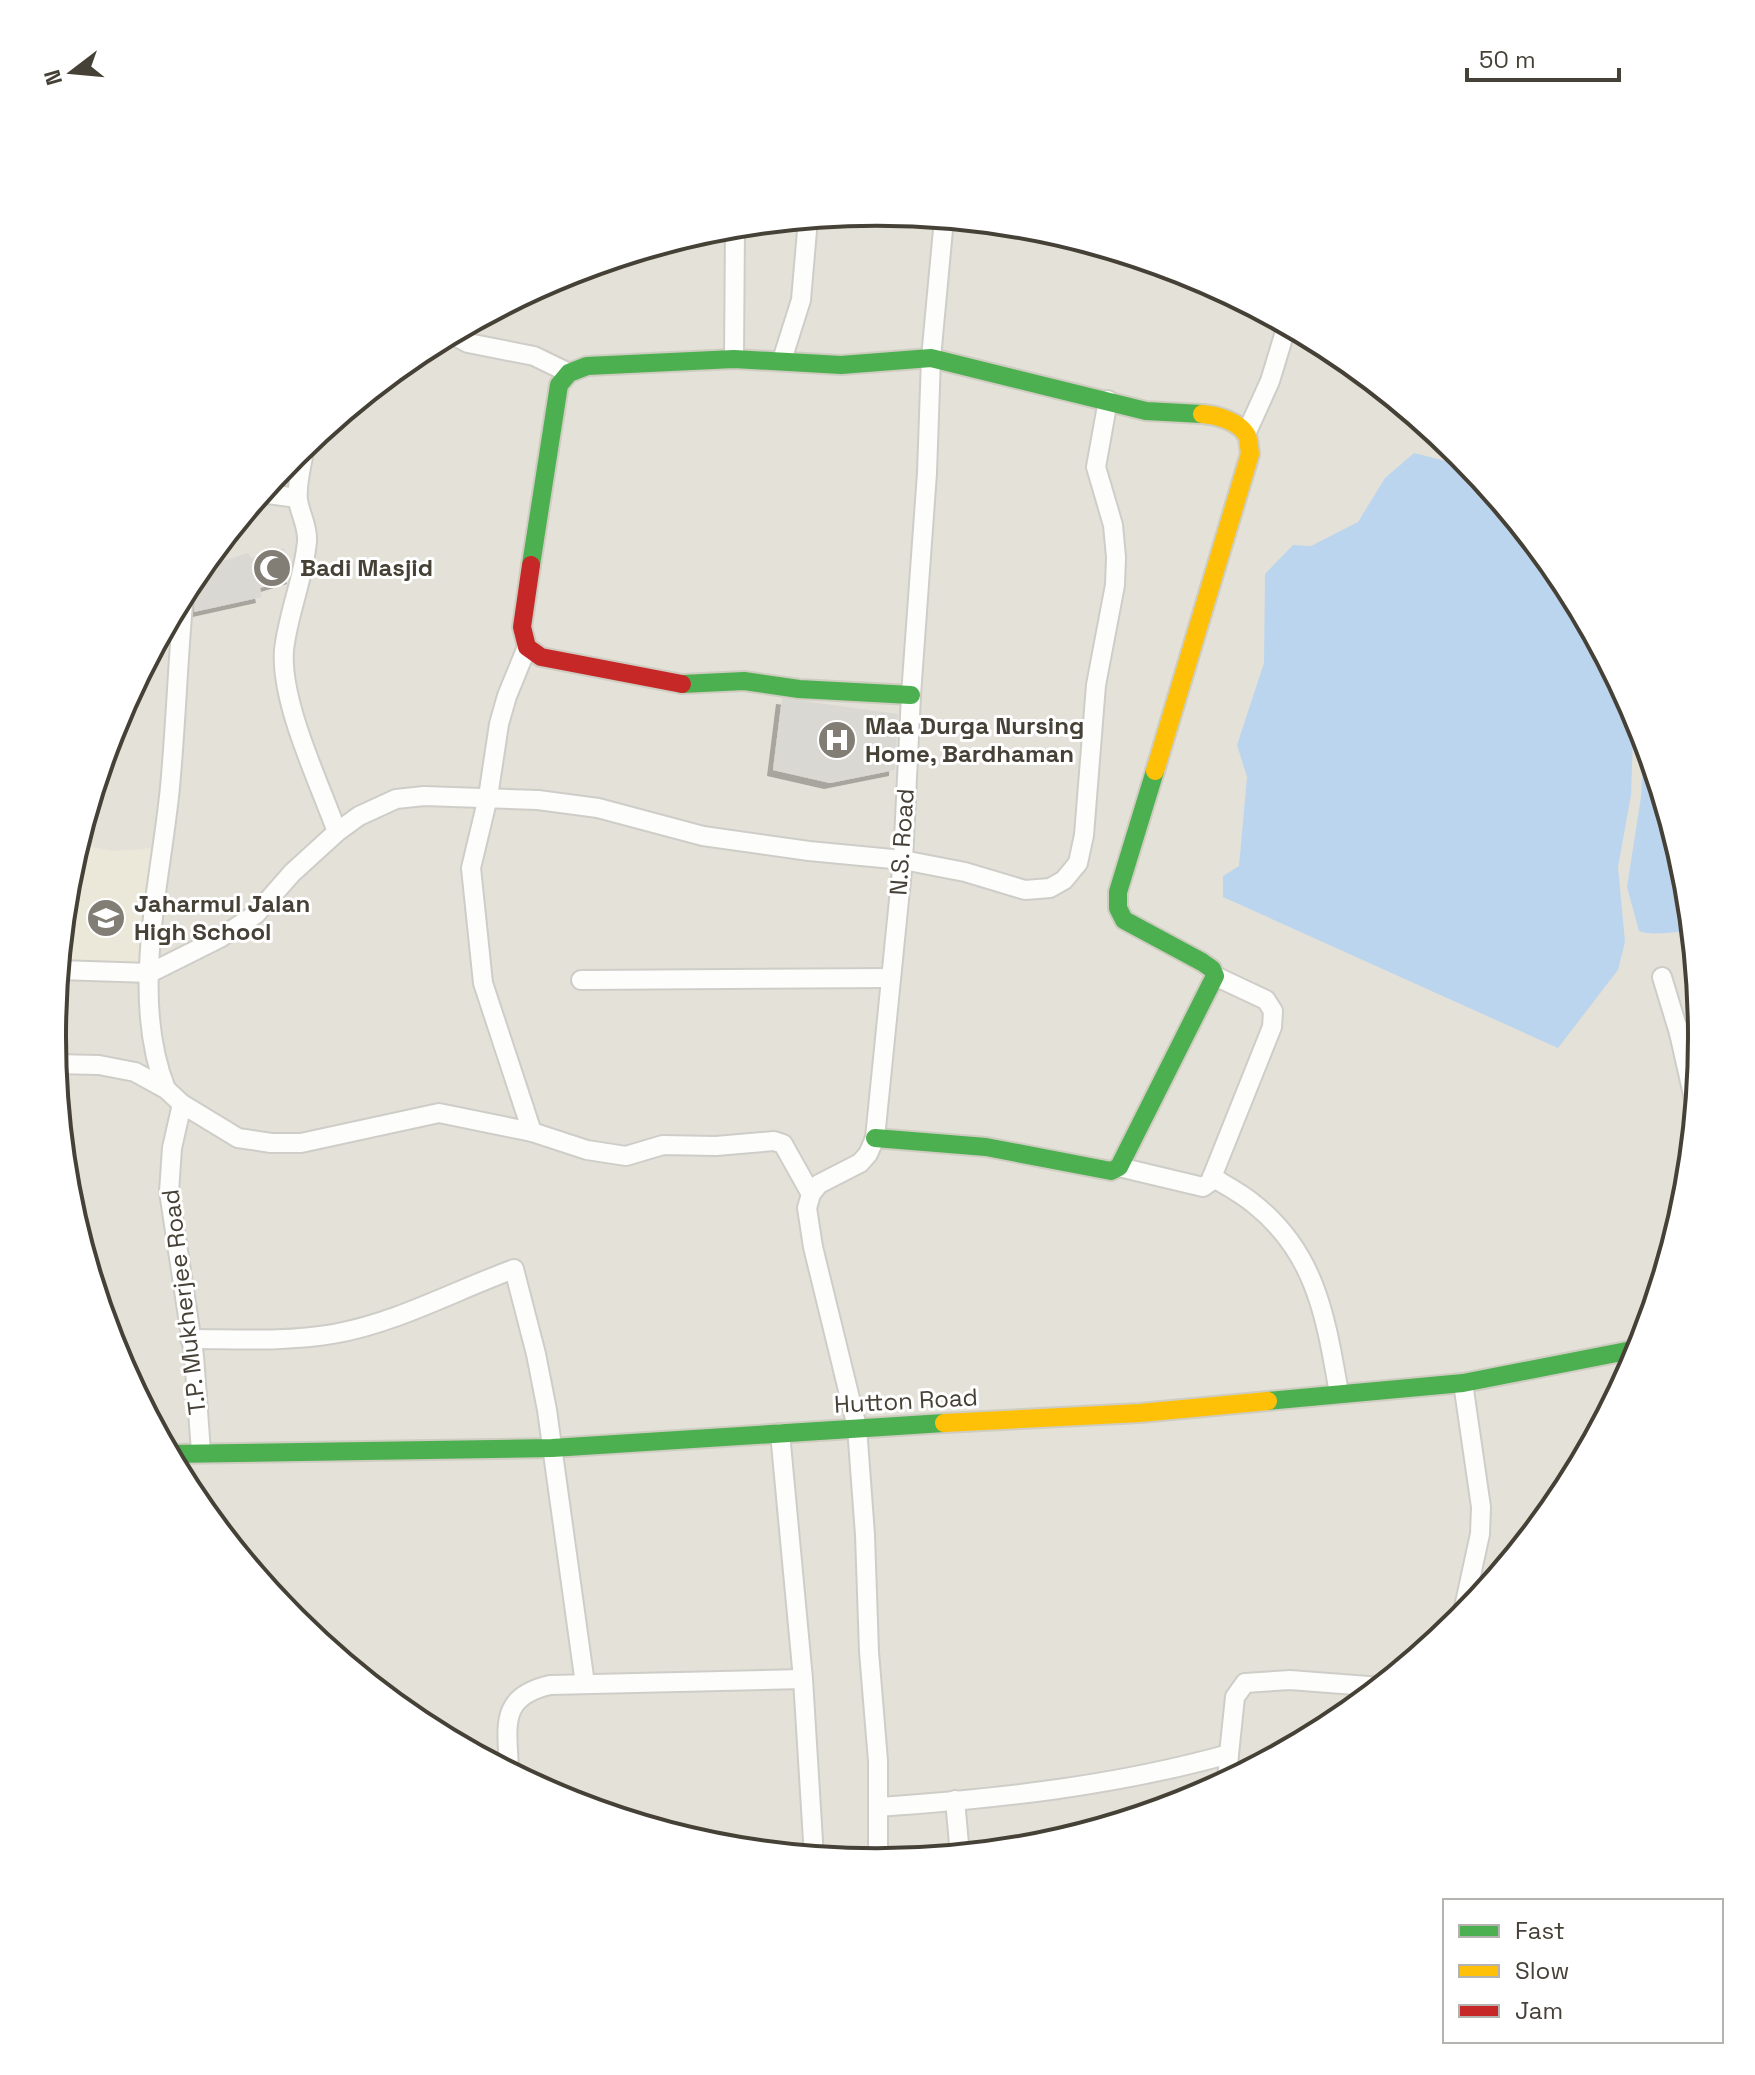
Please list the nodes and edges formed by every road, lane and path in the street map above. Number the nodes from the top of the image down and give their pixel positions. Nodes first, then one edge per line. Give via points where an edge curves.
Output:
1 (943, 229) edge
2 (807, 230) edge
3 (735, 239) edge
4 (1284, 336) edge
5 (463, 340) edge
6 (931, 358) junction
7 (734, 359) junction
8 (782, 360) junction
9 (569, 373) junction
10 (1108, 400) junction
11 (1246, 434) junction
12 (302, 466) edge
13 (274, 495) edge
14 (297, 498) junction
15 (182, 621) edge
16 (527, 647) junction
17 (911, 695) junction
18 (488, 797) junction
19 (337, 832) junction
20 (903, 860) junction
21 (69, 970) edge
22 (150, 973) junction
23 (1215, 976) junction
24 (1662, 977) dead end
25 (891, 978) junction
26 (581, 980) dead end
27 (1689, 1031) edge
28 (1679, 1033) junction
29 (67, 1064) edge
30 (1688, 1072) edge
31 (166, 1089) junction
32 (182, 1104) junction
33 (532, 1132) junction
34 (875, 1138) junction
35 (1119, 1167) junction
36 (1212, 1177) junction
37 (811, 1194) junction
38 (190, 1339) junction
39 (1626, 1351) edge
40 (1463, 1383) junction
41 (1339, 1393) junction
42 (857, 1427) junction
43 (780, 1433) junction
44 (552, 1448) junction
45 (201, 1452) junction
46 (181, 1453) edge
47 (1467, 1595) edge
48 (803, 1679) junction
49 (585, 1684) junction
50 (1365, 1686) edge
51 (1229, 1754) junction
52 (509, 1760) edge
53 (1228, 1769) edge
54 (955, 1800) junction
55 (878, 1807) junction
56 (959, 1844) edge
57 (813, 1846) edge
58 (878, 1849) edge

1 - 6 street, N.S. Road
2 - 8 street via 801,300
3 - 7 street
4 - 11 street
5 - 9 street via 534,356
6 - 8 street via 841,365
6 - 10 street
6 - 17 street, N.S. Road
7 - 8 street
7 - 9 street via 587,366
9 - 16 street via 556,396 536,523 522,627
10 - 11 street via 1146,411 1212,415
10 - 20 street via 1096,467 1113,525 1115,585 1096,685 1078,863 1050,888 1025,890
11 - 23 street via 1250,454 1245,473 1118,892 1124,920 1202,962
12 - 14 street
13 - 14 street
14 - 19 street via 307,542 287,628 286,684
15 - 22 street
16 - 17 street via 541,657 685,684 744,681
16 - 18 street via 499,724
17 - 20 street, N.S. Road
18 - 19 street via 396,799
18 - 20 street via 598,808 703,836
18 - 33 street via 471,868 483,983
19 - 22 street via 256,914
20 - 25 street, N.S. Road
21 - 22 street
22 - 31 street via 151,1041
23 - 35 street
23 - 36 street via 1266,1000 1273,1011 1272,1027
24 - 28 street
25 - 26 street
25 - 34 street, N.S. Road
27 - 28 street
28 - 30 street
29 - 31 street via 135,1072
31 - 32 street
32 - 33 street via 238,1138 271,1143 301,1143 439,1113
32 - 38 street, T.P. Mukherjee Road via 169,1192
33 - 37 street via 626,1156 663,1145 774,1141 783,1144
34 - 35 street via 986,1147 1111,1171
34 - 37 street via 860,1163 819,1184
35 - 36 street via 1203,1187
36 - 41 street via 1253,1203 1291,1241 1324,1310
37 - 42 street via 808,1221
38 - 44 street via 333,1334 373,1325 514,1269
38 - 45 street, T.P. Mukherjee Road
39 - 40 street, Hutton Road
40 - 41 street, Hutton Road
40 - 47 street via 1481,1507
41 - 42 street, Hutton Road via 1140,1413
42 - 43 street, Hutton Road
42 - 55 street
43 - 44 street, Hutton Road
43 - 48 street
44 - 45 street, Hutton Road
44 - 49 street
45 - 46 street, Hutton Road
48 - 49 street
48 - 57 street
49 - 52 street via 531,1689 514,1703 508,1720
50 - 51 street via 1250,1681 1235,1697
51 - 53 street
51 - 54 street via 1076,1785
54 - 55 street
54 - 56 street
55 - 58 street

